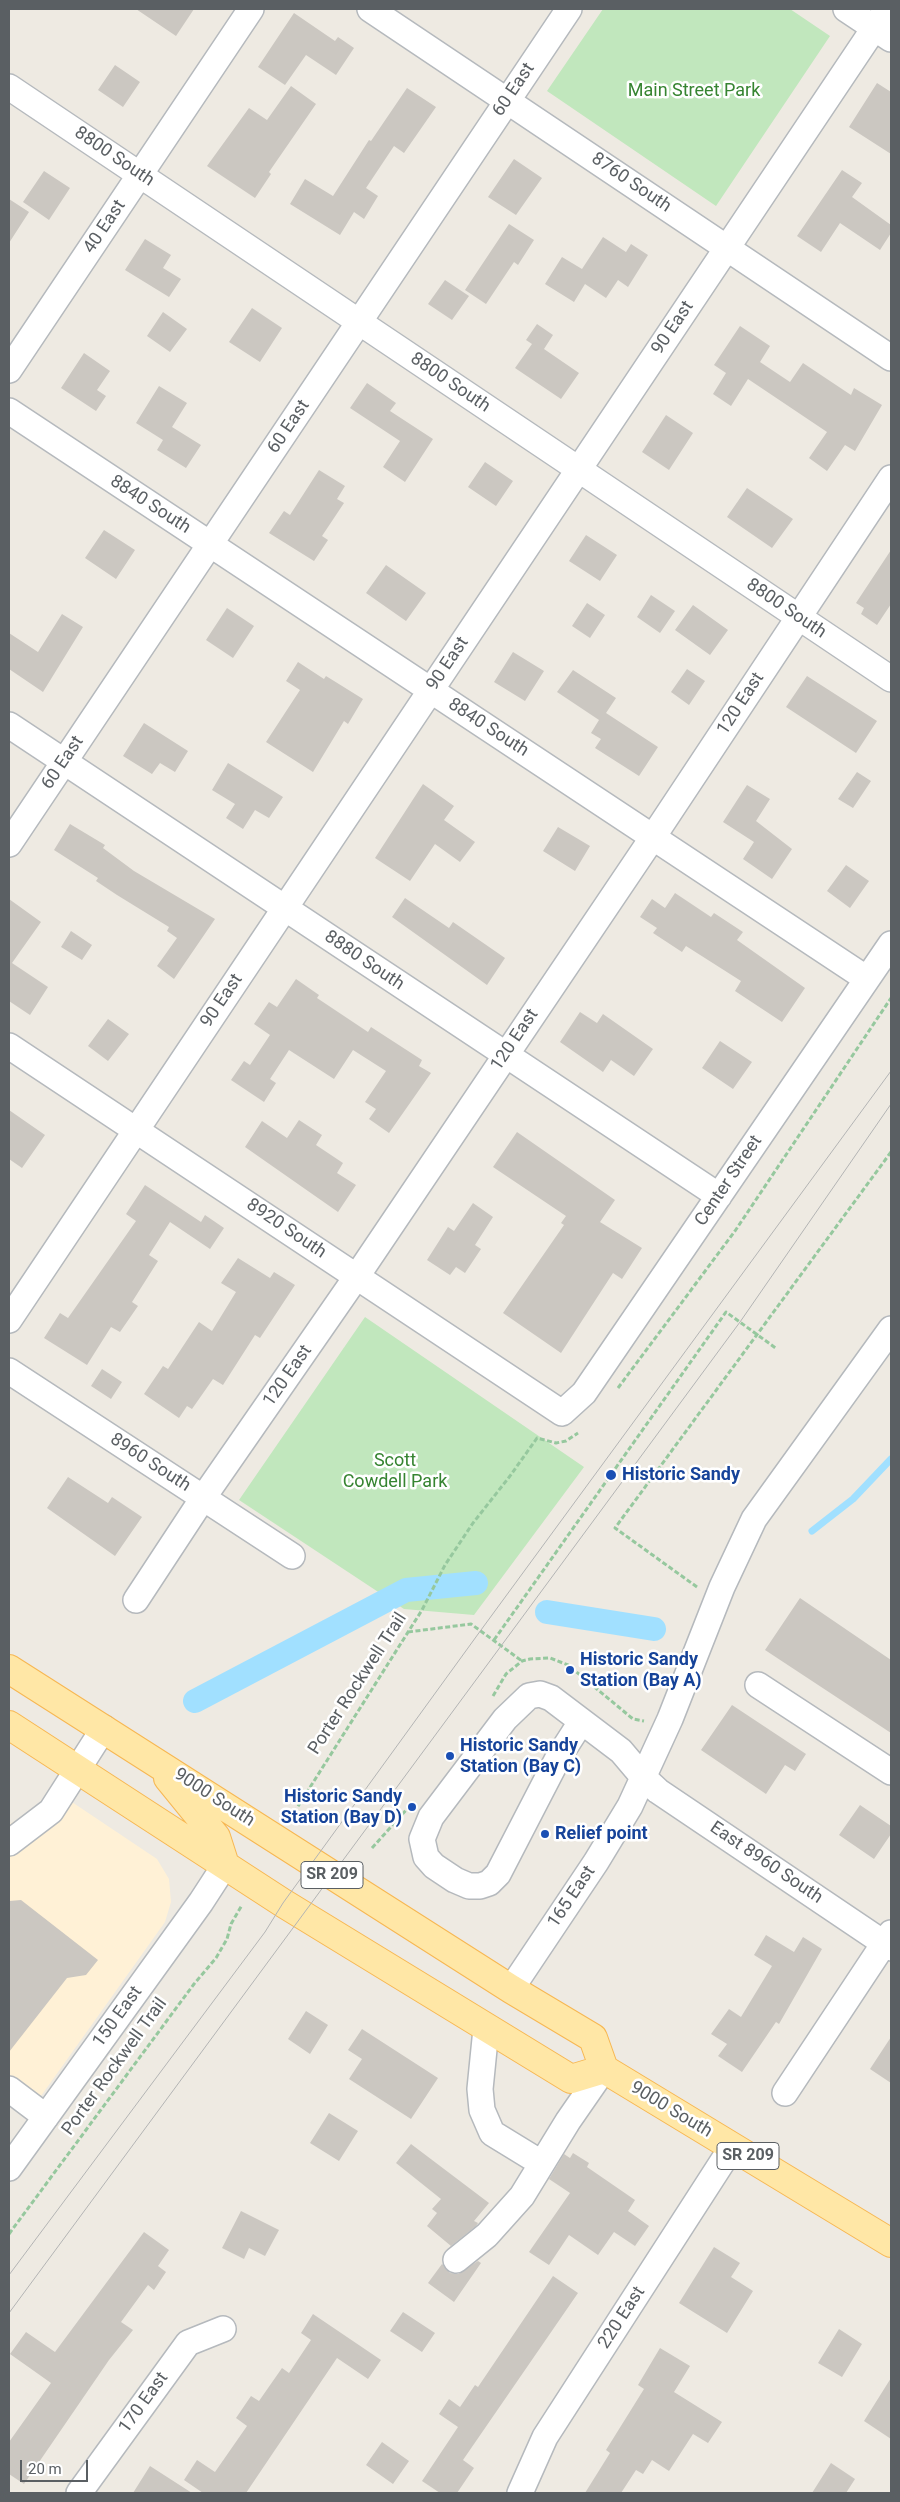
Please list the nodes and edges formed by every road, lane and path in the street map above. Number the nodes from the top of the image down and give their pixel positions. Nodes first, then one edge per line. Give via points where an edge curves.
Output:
1 (250, 9) edge
2 (370, 9) edge
3 (569, 9) edge
4 (846, 9) edge
5 (884, 25) edge
6 (9, 87) edge
7 (507, 100) junction
8 (139, 175) junction
9 (727, 248) junction
10 (359, 322) junction
11 (891, 358) edge
12 (9, 370) edge
13 (9, 411) edge
14 (578, 470) junction
15 (891, 478) edge
16 (210, 544) junction
17 (799, 617) junction
18 (891, 679) edge
19 (430, 690) junction
20 (9, 725) edge
21 (64, 762) junction
22 (653, 837) junction
23 (9, 844) edge
24 (285, 908) junction
25 (891, 944) edge
26 (867, 979) junction
27 (9, 1046) edge
28 (505, 1054) junction
29 (136, 1130) junction
30 (891, 1152) edge
31 (719, 1196) junction
32 (357, 1276) junction
33 (9, 1320) edge
34 (891, 1329) edge
35 (757, 1334) junction
36 (777, 1349) dead end
37 (9, 1371) edge
38 (562, 1413) joint
39 (203, 1498) junction
40 (292, 1556) dead end
41 (445, 1566) dead end
42 (700, 1592) dead end
43 (136, 1600) dead end
44 (408, 1632) junction
45 (494, 1640) junction
46 (522, 1661) junction
47 (9, 1669) edge
48 (758, 1685) dead end
49 (491, 1699) dead end
50 (650, 1717) dead end
51 (581, 1722) junction
52 (9, 1725) edge
53 (104, 1728) junction
54 (153, 1759) junction
55 (78, 1769) junction
56 (891, 1772) edge
57 (643, 1778) junction
58 (414, 1801) dead end
59 (292, 1815) dead end
60 (9, 1843) edge
61 (372, 1848) dead end
62 (225, 1865) junction
63 (238, 1913) dead end
64 (889, 1941) edge
65 (512, 1989) junction
66 (486, 2029) junction
67 (604, 2069) junction
68 (9, 2089) edge
69 (785, 2094) dead end
70 (46, 2117) junction
71 (732, 2147) junction
72 (12, 2158) edge
73 (541, 2163) junction
74 (9, 2234) edge
75 (891, 2243) edge
76 (456, 2260) dead end
77 (223, 2328) dead end
78 (79, 2493) edge
79 (520, 2493) edge

1 - 8 street, 40 East
2 - 7 street, 8760 South
3 - 7 street, 60 East
4 - 5 street
5 - 9 street, 90 East
6 - 8 street, 8800 South
7 - 9 street, 8760 South
7 - 10 street, 60 East
8 - 10 street, 8800 South
8 - 12 street, 40 East
9 - 11 street, 8760 South
9 - 14 street, 90 East
10 - 14 street, 8800 South
10 - 16 street, 60 East
13 - 16 street, 8840 South
14 - 17 street, 8800 South
14 - 19 street, 90 East
15 - 17 street, 120 East
16 - 19 street, 8840 South
16 - 21 street, 60 East
17 - 18 street, 8800 South
17 - 22 street, 120 East
19 - 22 street, 8840 South
19 - 24 street, 90 East
20 - 21 street, 8880 South
21 - 23 street, 60 East
21 - 24 street, 8880 South
22 - 26 street, 8840 South
22 - 28 street, 120 East
24 - 28 street, 8880 South
24 - 29 street, 90 East
25 - 26 street, Center Street
26 - 31 street, Center Street
27 - 29 street, 8920 South
28 - 31 street, 8880 South
28 - 32 street, 120 East
29 - 32 street, 8920 South
29 - 33 street, 90 East
30 - 35 path
31 - 38 street, Center Street via 584,1393
32 - 38 street, 8920 South
32 - 39 street, 120 East
34 - 57 street, 165 East via 754,1519 722,1587
35 - 36 path
35 - 42 path via 615,1528 692,1582
35 - 45 path via 726,1312
37 - 39 street, 8960 South
39 - 40 street, 8960 South
39 - 43 street, 120 East
41 - 44 path, Porter Rockwell Trail
44 - 45 path via 471,1624
44 - 59 path, Porter Rockwell Trail
45 - 46 path
46 - 49 path via 506,1674
46 - 50 path via 558,1660 633,1719 643,1722
47 - 53 main road, 9000 South / SR 209
48 - 56 street
51 - 51 street, East 8960 South via 551,1698 540,1694 529,1696 516,1706 425,1827 423,1848 434,1866 469,1886 490,1883 498,1874 558,1758
51 - 57 street, East 8960 South via 621,1750
52 - 55 main road, SR 209
53 - 54 main road, 9000 South / SR 209
53 - 55 street
54 - 62 main road via 216,1838
54 - 65 main road, 9000 South / SR 209
55 - 60 street via 51,1810
55 - 62 main road, SR 209
57 - 64 street, East 8960 South via 658,1791
57 - 65 street, 165 East via 596,1862
58 - 61 path
62 - 66 main road, SR 209
62 - 70 street, 150 East
63 - 74 path, Porter Rockwell Trail via 216,1958
64 - 69 street
65 - 67 main road, 9000 South / SR 209 via 593,2038
66 - 67 main road, SR 209 via 571,2079
66 - 73 street via 480,2089 482,2110 492,2133
67 - 71 main road, 9000 South / SR 209
67 - 73 street
68 - 70 street
70 - 72 street, 150 East
71 - 75 main road, 9000 South / SR 209
71 - 79 street, 220 East via 545,2437
73 - 76 street via 522,2196 487,2235
77 - 78 street, 170 East via 188,2342

